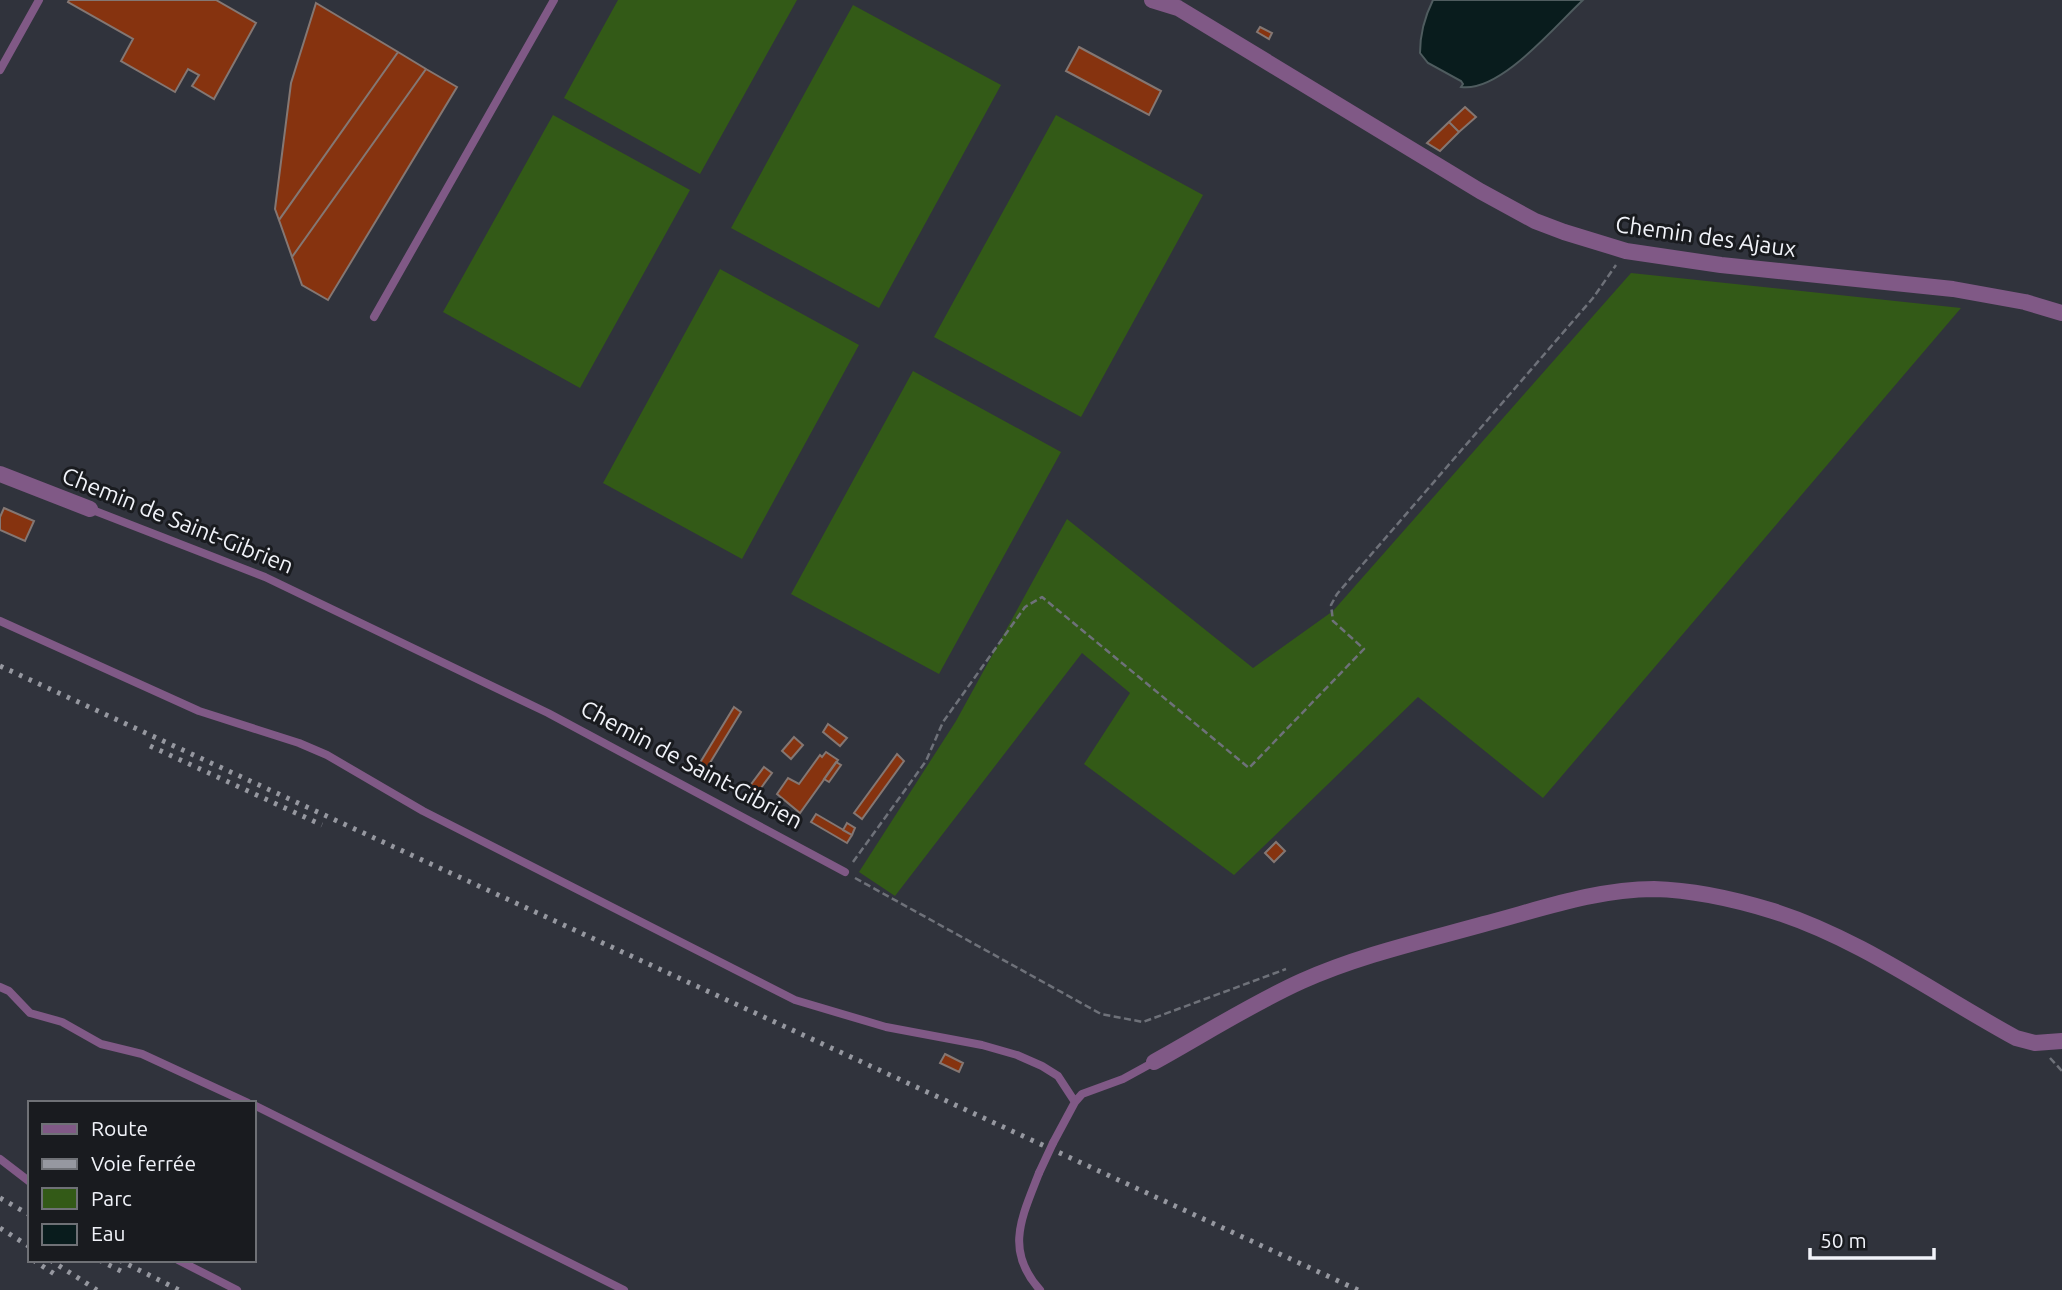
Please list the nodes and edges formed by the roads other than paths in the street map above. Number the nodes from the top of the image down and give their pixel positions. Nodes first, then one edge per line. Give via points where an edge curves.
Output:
1 (39, 0) edge
2 (554, 0) edge
3 (1152, 0) edge
4 (0, 70) edge
5 (2062, 313) edge
6 (374, 317) dead end
7 (0, 474) edge
8 (90, 509) joint
9 (0, 621) edge
10 (845, 872) road end
11 (0, 987) edge
12 (2062, 1041) edge
13 (1154, 1062) joint
14 (244, 1101) edge
15 (1074, 1102) junction
16 (256, 1106) edge
17 (0, 1159) edge
18 (28, 1180) edge
19 (182, 1262) edge
20 (237, 1290) edge
21 (624, 1290) edge
22 (1040, 1290) edge

1 - 4 lane
2 - 6 lane
3 - 5 street, Chemin des Ajaux via 1178,8 1535,220 1626,251 1966,291
7 - 8 street, Chemin de Saint-Gibrien
8 - 10 lane, Chemin de Saint-Gibrien via 278,582 548,713
9 - 15 lane via 199,711 327,755 445,822 795,1000 886,1027 1017,1055 1058,1076
11 - 14 lane via 30,1013 62,1022 101,1044 142,1054
12 - 13 street via 2035,1043 2016,1038 1894,965 1775,912 1708,894 1651,889 1565,902 1375,954 1274,995
13 - 15 lane via 1123,1080 1082,1094
15 - 22 lane, bridge via 1038,1173 1019,1225 1020,1260
16 - 21 lane
17 - 18 lane
19 - 20 lane

